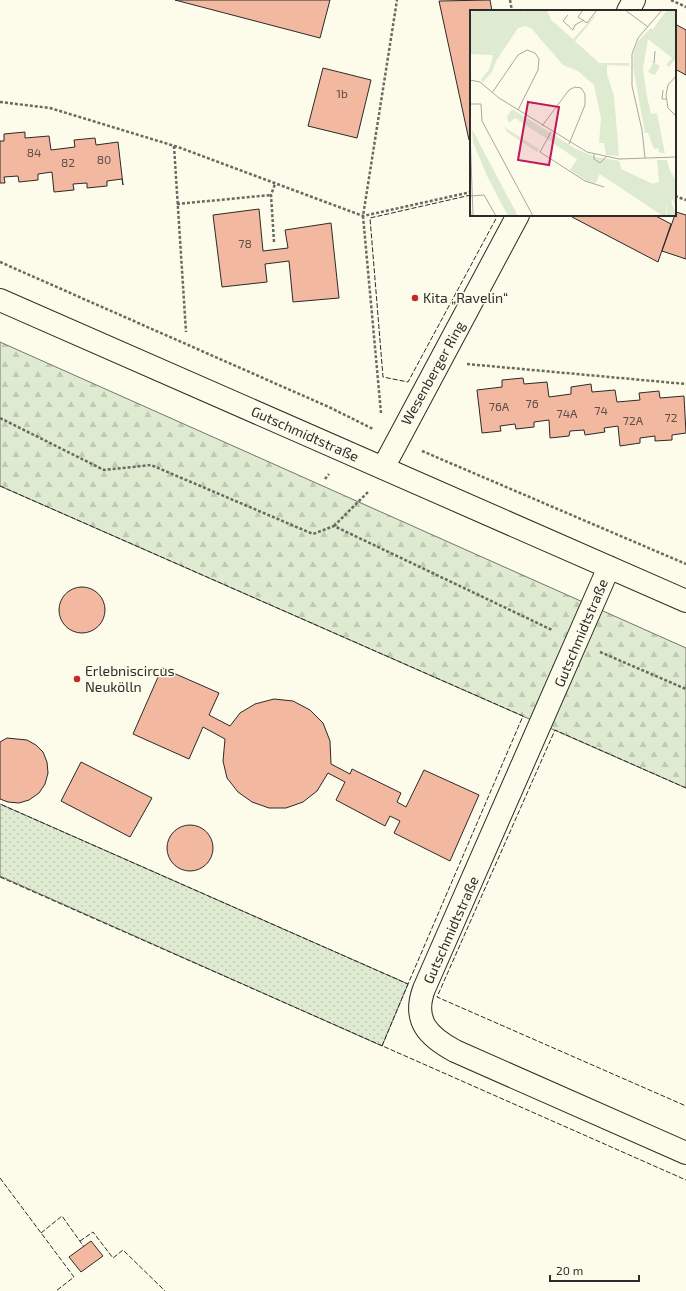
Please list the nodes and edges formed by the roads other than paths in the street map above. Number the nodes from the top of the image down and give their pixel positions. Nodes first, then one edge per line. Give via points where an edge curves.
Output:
1 (634, 0) edge
2 (629, 10) edge
3 (517, 216) edge
4 (0, 300) edge
5 (383, 468) junction
6 (609, 567) junction
7 (686, 601) edge
8 (686, 1153) edge

1 - 2 street
3 - 5 street, Wesenberger Ring
4 - 5 street, Gutschmidtstraße
5 - 6 street, Gutschmidtstraße
6 - 7 street, Gutschmidtstraße
6 - 8 street, Gutschmidtstraße via 424,990 421,1015 430,1034 455,1051

